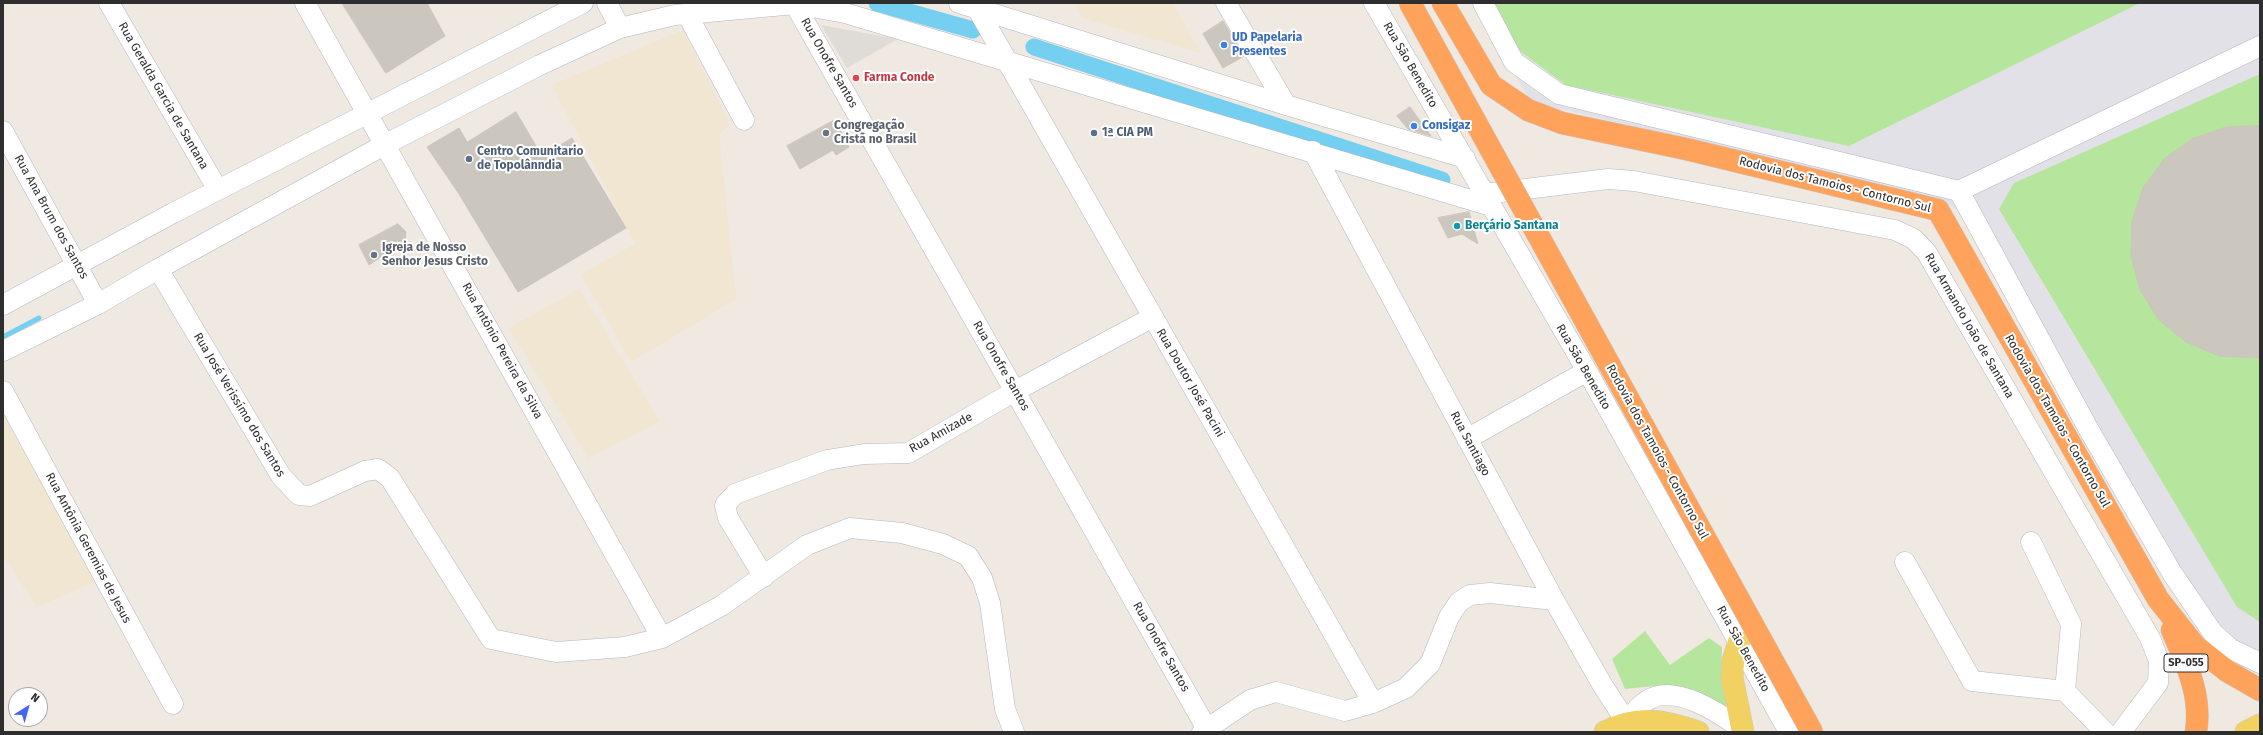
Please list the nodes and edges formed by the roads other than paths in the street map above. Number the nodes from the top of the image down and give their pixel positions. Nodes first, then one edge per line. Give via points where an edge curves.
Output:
1 (109, 3) edge
2 (305, 3) edge
3 (583, 3) edge
4 (607, 3) edge
5 (794, 3) edge
6 (959, 3) edge
7 (1226, 3) edge
8 (1374, 3) edge
9 (1410, 3) edge
10 (1443, 3) edge
11 (1483, 3) edge
12 (976, 6) edge
13 (687, 14) junction
14 (620, 28) junction
15 (2260, 46) edge
16 (1009, 61) junction
17 (1286, 105) junction
18 (369, 113) junction
19 (744, 120) dead end
20 (3, 131) edge
21 (386, 144) junction
22 (1313, 151) junction
23 (1465, 158) junction
24 (218, 190) junction
25 (1959, 190) junction
26 (1488, 200) junction
27 (79, 265) junction
28 (158, 269) junction
29 (98, 304) junction
30 (3, 305) edge
31 (1153, 317) junction
32 (3, 351) edge
33 (1587, 371) junction
34 (3, 391) edge
35 (1015, 391) junction
36 (1467, 439) junction
37 (2031, 542) dead end
38 (1905, 562) dead end
39 (764, 577) junction
40 (2158, 599) junction
41 (1554, 600) junction
42 (662, 638) junction
43 (1739, 642) junction
44 (2260, 663) edge
45 (2260, 690) edge
46 (2064, 691) junction
47 (1373, 703) junction
48 (173, 704) dead end
49 (2260, 725) edge
50 (1630, 727) edge
51 (1205, 730) edge
52 (1742, 730) edge
53 (1014, 732) edge
54 (1605, 732) edge
55 (1698, 732) edge
56 (1789, 732) edge
57 (1812, 732) edge
58 (2105, 732) edge
59 (2121, 732) edge
60 (2196, 732) edge
61 (2246, 732) edge

1 - 24 street, Rua Geralda Garcia de Santana
2 - 18 street, Rua Antônio Pereira da Silva
3 - 18 street
4 - 14 street
5 - 13 street
5 - 16 street via 845,13
5 - 35 street, Rua Onofre Santos
6 - 12 street
7 - 17 street
8 - 23 street, Rua São Benedito
9 - 57 highway, Rodovia dos Tamoios - Contorno Sul, bridge
10 - 40 highway, Rodovia dos Tamoios - Contorno Sul via 1492,85 1528,110 1562,123 1686,149 1938,210
11 - 25 street via 1514,62 1559,94
12 - 16 street, Rua Doutor José Pacini
12 - 17 street
13 - 14 street
13 - 19 street
14 - 21 street via 540,65
15 - 25 street
16 - 22 street
16 - 31 street, Rua Doutor José Pacini
17 - 23 street
18 - 21 street, Rua Antônio Pereira da Silva
18 - 24 street
20 - 27 street, Rua Ana Brum dos Santos
21 - 28 street
21 - 42 street, Rua Antônio Pereira da Silva
22 - 26 street
22 - 36 street, Rua Santiago
23 - 26 street, Rua São Benedito
24 - 27 street
25 - 44 street via 2089,430 2172,573 2213,633 2231,649
26 - 33 street, Rua São Benedito
26 - 59 street, Rua Armando João de Santana via 1608,179 1634,181 1895,230 1914,239 1927,253 2150,638 2159,661 2158,683
27 - 29 street, Rua Ana Brum dos Santos
27 - 30 street
28 - 29 street
28 - 42 street, Rua José Verissímo dos Santos via 288,485 299,495 310,496 365,471 378,469 390,478 491,639 556,652 625,647
29 - 32 street
31 - 35 street, Rua Amizade
31 - 47 street, Rua Doutor José Pacini
33 - 36 street
33 - 43 street, Rua São Benedito
34 - 48 street, Rua Antônia Geremias de Jesus
35 - 39 street, Rua Amizade via 908,453 864,454 827,460 735,494 726,505 728,518
35 - 51 street, Rua Onofre Santos
36 - 41 street, Rua Santiago
37 - 46 street via 2071,624
38 - 46 street via 1972,681
39 - 42 street via 721,606
39 - 53 street via 807,545 850,528 902,533 943,544 968,556 982,578 990,603 1005,709
40 - 45 highway, Rodovia dos Tamoios - Contorno Sul via 2195,646 2227,671
40 - 60 highway, Rodovia dos Tamoios - Contorno Sul / SP-055 via 2190,672 2199,714
41 - 47 street via 1490,593 1470,595 1459,602 1449,617 1430,664 1420,676 1406,688
41 - 50 street, Rua Santiago via 1603,686
43 - 52 main road via 1733,661 1732,678
43 - 56 street, Rua São Benedito
46 - 58 street
47 - 51 street via 1345,711 1276,692 1250,700
49 - 61 main road
50 - 52 street via 1637,709 1649,699 1661,694 1675,694 1699,704
50 - 54 main road
50 - 55 main road via 1669,723

